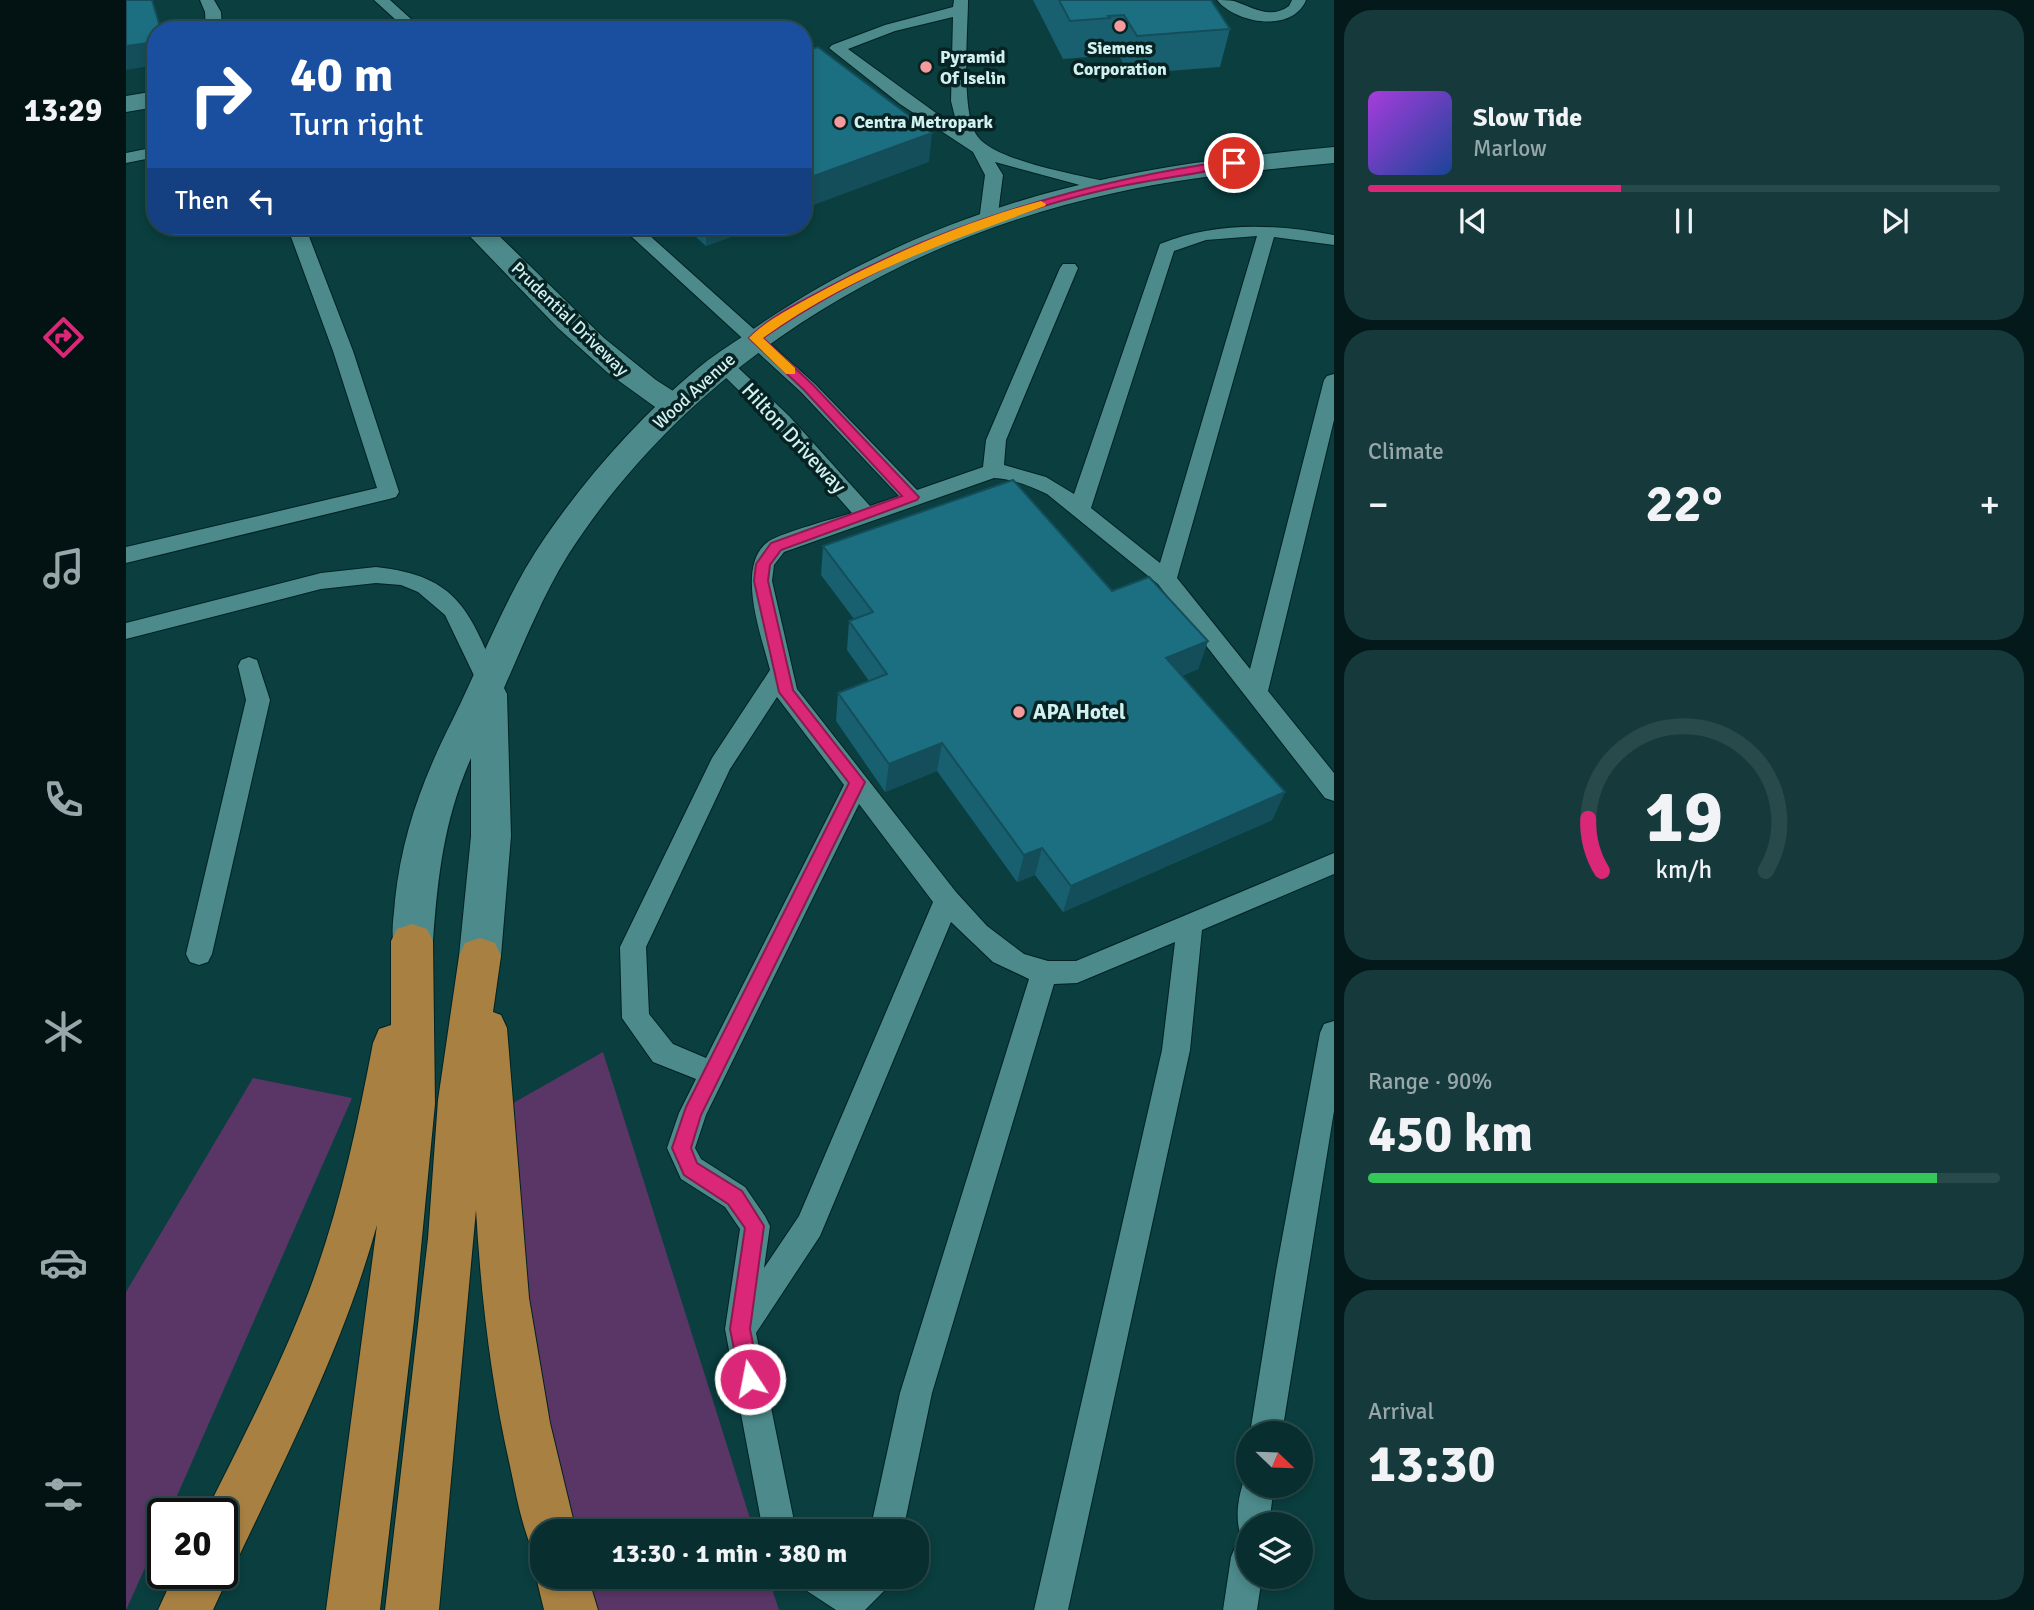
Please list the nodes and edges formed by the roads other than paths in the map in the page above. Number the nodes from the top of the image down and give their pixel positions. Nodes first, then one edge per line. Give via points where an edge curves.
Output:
1 (207, 0) edge
2 (381, 0) edge
3 (1224, 0) edge
4 (1299, 0) edge
5 (961, 5) edge
6 (213, 21) edge
7 (406, 21) edge
8 (899, 96) junction
9 (147, 100) edge
10 (947, 101) junction
11 (126, 104) edge
12 (979, 148) junction
13 (147, 154) edge
14 (1334, 155) edge
15 (126, 158) edge
16 (1102, 186) junction
17 (988, 221) junction
18 (1267, 232) junction
19 (299, 235) edge
20 (483, 235) edge
21 (639, 235) edge
22 (1334, 240) edge
23 (1069, 268) dead end
24 (756, 338) junction
25 (722, 363) junction
26 (1334, 380) edge
27 (673, 405) junction
28 (993, 471) junction
29 (912, 497) junction
30 (1080, 509) junction
31 (865, 514) junction
32 (126, 555) edge
33 (1166, 579) junction
34 (126, 631) edge
35 (249, 666) dead end
36 (782, 670) junction
37 (488, 682) junction
38 (1256, 694) junction
39 (858, 782) junction
40 (1334, 791) edge
41 (1334, 863) edge
42 (947, 900) junction
43 (1190, 925) junction
44 (412, 941) junction
45 (199, 954) dead end
46 (480, 957) junction
47 (1044, 972) junction
48 (1334, 1033) edge
49 (713, 1073) junction
50 (740, 1329) junction
51 (1268, 1421) edge
52 (238, 1502) edge
53 (547, 1519) edge
54 (777, 1519) edge
55 (889, 1519) edge
56 (196, 1589) edge
57 (565, 1589) edge
58 (834, 1589) edge
59 (862, 1589) edge
60 (1243, 1589) edge
61 (185, 1610) edge
62 (353, 1610) edge
63 (412, 1610) edge
64 (571, 1610) edge
65 (1051, 1610) edge
66 (1240, 1610) edge

1 - 6 lane
2 - 7 lane
3 - 4 lane via 1235,10 1266,17 1293,12
5 - 8 lane via 837,48
5 - 10 lane
8 - 10 lane
8 - 12 lane
9 - 11 street
10 - 12 lane
12 - 16 lane
12 - 17 lane via 994,175
13 - 15 lane
14 - 16 street, Wood Avenue via 1214,166
16 - 17 street, Wood Avenue
17 - 24 street, Wood Avenue via 859,275 798,308
18 - 22 lane
18 - 30 lane via 1188,237 1166,248
18 - 33 lane
19 - 32 lane via 390,492
20 - 27 street, Prudential Driveway via 609,359
21 - 24 lane, Hilton Driveway
23 - 28 lane via 996,440
24 - 25 street, Wood Avenue
24 - 29 lane, Hilton Driveway
25 - 27 street, Wood Avenue
25 - 31 lane, Hilton Driveway via 782,421
26 - 38 lane
27 - 37 street, Wood Avenue via 598,488 557,546
28 - 29 lane
28 - 30 lane via 1037,481
29 - 31 lane
30 - 33 lane
31 - 36 lane via 776,547 763,564 761,581
33 - 38 lane
34 - 37 lane via 329,579 399,577 445,600 461,621
35 - 45 lane via 258,700
36 - 39 lane via 786,692
36 - 49 lane via 720,765 633,947 636,1018 663,1053
37 - 44 street, Wood Avenue via 429,820 418,869
37 - 46 street, Wood Avenue via 491,836
38 - 40 lane
39 - 42 lane
39 - 49 lane
41 - 43 lane
42 - 47 lane via 975,931 1014,961
42 - 50 lane via 810,1226
43 - 47 lane via 1077,972
43 - 65 lane via 1176,1049
44 - 52 highway via 374,1152 354,1226 302,1366
44 - 62 highway via 412,1104
46 - 53 highway via 505,1298 525,1423
46 - 63 highway via 460,1100 451,1238
47 - 55 lane via 916,1393
48 - 51 lane
49 - 50 lane via 681,1148 691,1169 735,1197 755,1226
50 - 54 lane
56 - 61 highway
57 - 64 highway
58 - 59 lane via 851,1600
60 - 66 lane

